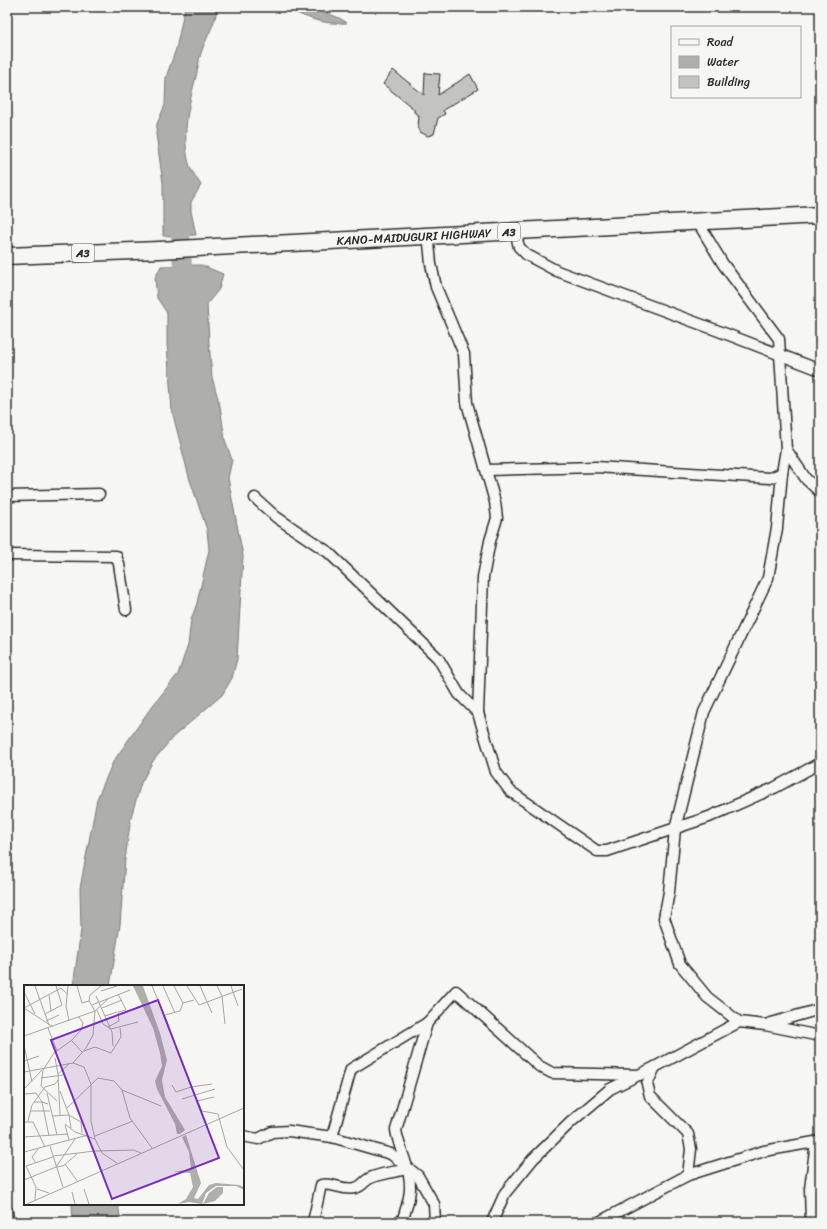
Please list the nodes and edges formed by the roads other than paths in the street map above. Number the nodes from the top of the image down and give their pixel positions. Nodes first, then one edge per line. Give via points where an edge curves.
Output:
1 (820, 215) edge
2 (698, 221) junction
3 (515, 231) junction
4 (431, 236) junction
5 (7, 256) edge
6 (781, 356) junction
7 (820, 370) edge
8 (786, 449) junction
9 (486, 470) junction
10 (782, 473) junction
11 (820, 492) edge
12 (99, 494) dead end
13 (7, 496) edge
14 (255, 498) dead end
15 (7, 555) edge
16 (126, 610) dead end
17 (478, 713) junction
18 (820, 763) edge
19 (675, 828) junction
20 (820, 1009) edge
21 (739, 1022) junction
22 (427, 1023) junction
23 (764, 1025) junction
24 (820, 1036) edge
25 (655, 1068) junction
26 (640, 1075) junction
27 (244, 1136) edge
28 (332, 1137) junction
29 (818, 1142) edge
30 (407, 1168) junction
31 (688, 1175) junction
32 (7, 1211) edge
33 (8, 1222) edge
34 (313, 1222) edge
35 (402, 1222) edge
36 (436, 1222) edge
37 (492, 1222) edge
38 (599, 1222) edge
39 (811, 1222) edge

1 - 2 highway, KANO-MAIDUGURI HIGHWAY / A3
2 - 3 highway, KANO-MAIDUGURI HIGHWAY / A3
2 - 6 street via 723,264 778,339
3 - 4 highway, KANO-MAIDUGURI HIGHWAY / A3
3 - 6 street via 519,247 527,255 557,271
4 - 5 highway, KANO-MAIDUGURI HIGHWAY / A3
4 - 9 street via 431,264 436,287 464,354 467,403
6 - 7 street
6 - 8 street
8 - 10 street
8 - 11 street via 806,479
9 - 10 street via 596,467 770,478
9 - 17 street via 497,518 483,578
10 - 19 street via 777,528 768,578 704,712
12 - 13 street
14 - 17 street via 276,517 328,552 438,658 460,694
15 - 16 street via 116,556
17 - 19 street via 496,772 510,791 597,851 607,851
18 - 19 street via 774,788 709,817
19 - 21 street via 664,918 680,964 707,997
20 - 23 street
21 - 23 street
21 - 25 street
22 - 26 street via 456,991 539,1066 552,1073
22 - 28 street via 351,1069
22 - 30 street via 396,1130
23 - 24 street
25 - 26 street
25 - 31 street via 647,1084 650,1096 688,1134
26 - 37 street via 610,1089 533,1159 505,1193
27 - 28 street via 258,1139 272,1132 289,1130
28 - 30 street via 391,1154
29 - 31 street via 764,1151
29 - 39 street via 810,1189
30 - 34 street via 370,1178 361,1186 354,1188 342,1188 328,1183 321,1185
30 - 35 street via 410,1188
30 - 36 street via 418,1176 434,1204
31 - 38 street
32 - 33 street

